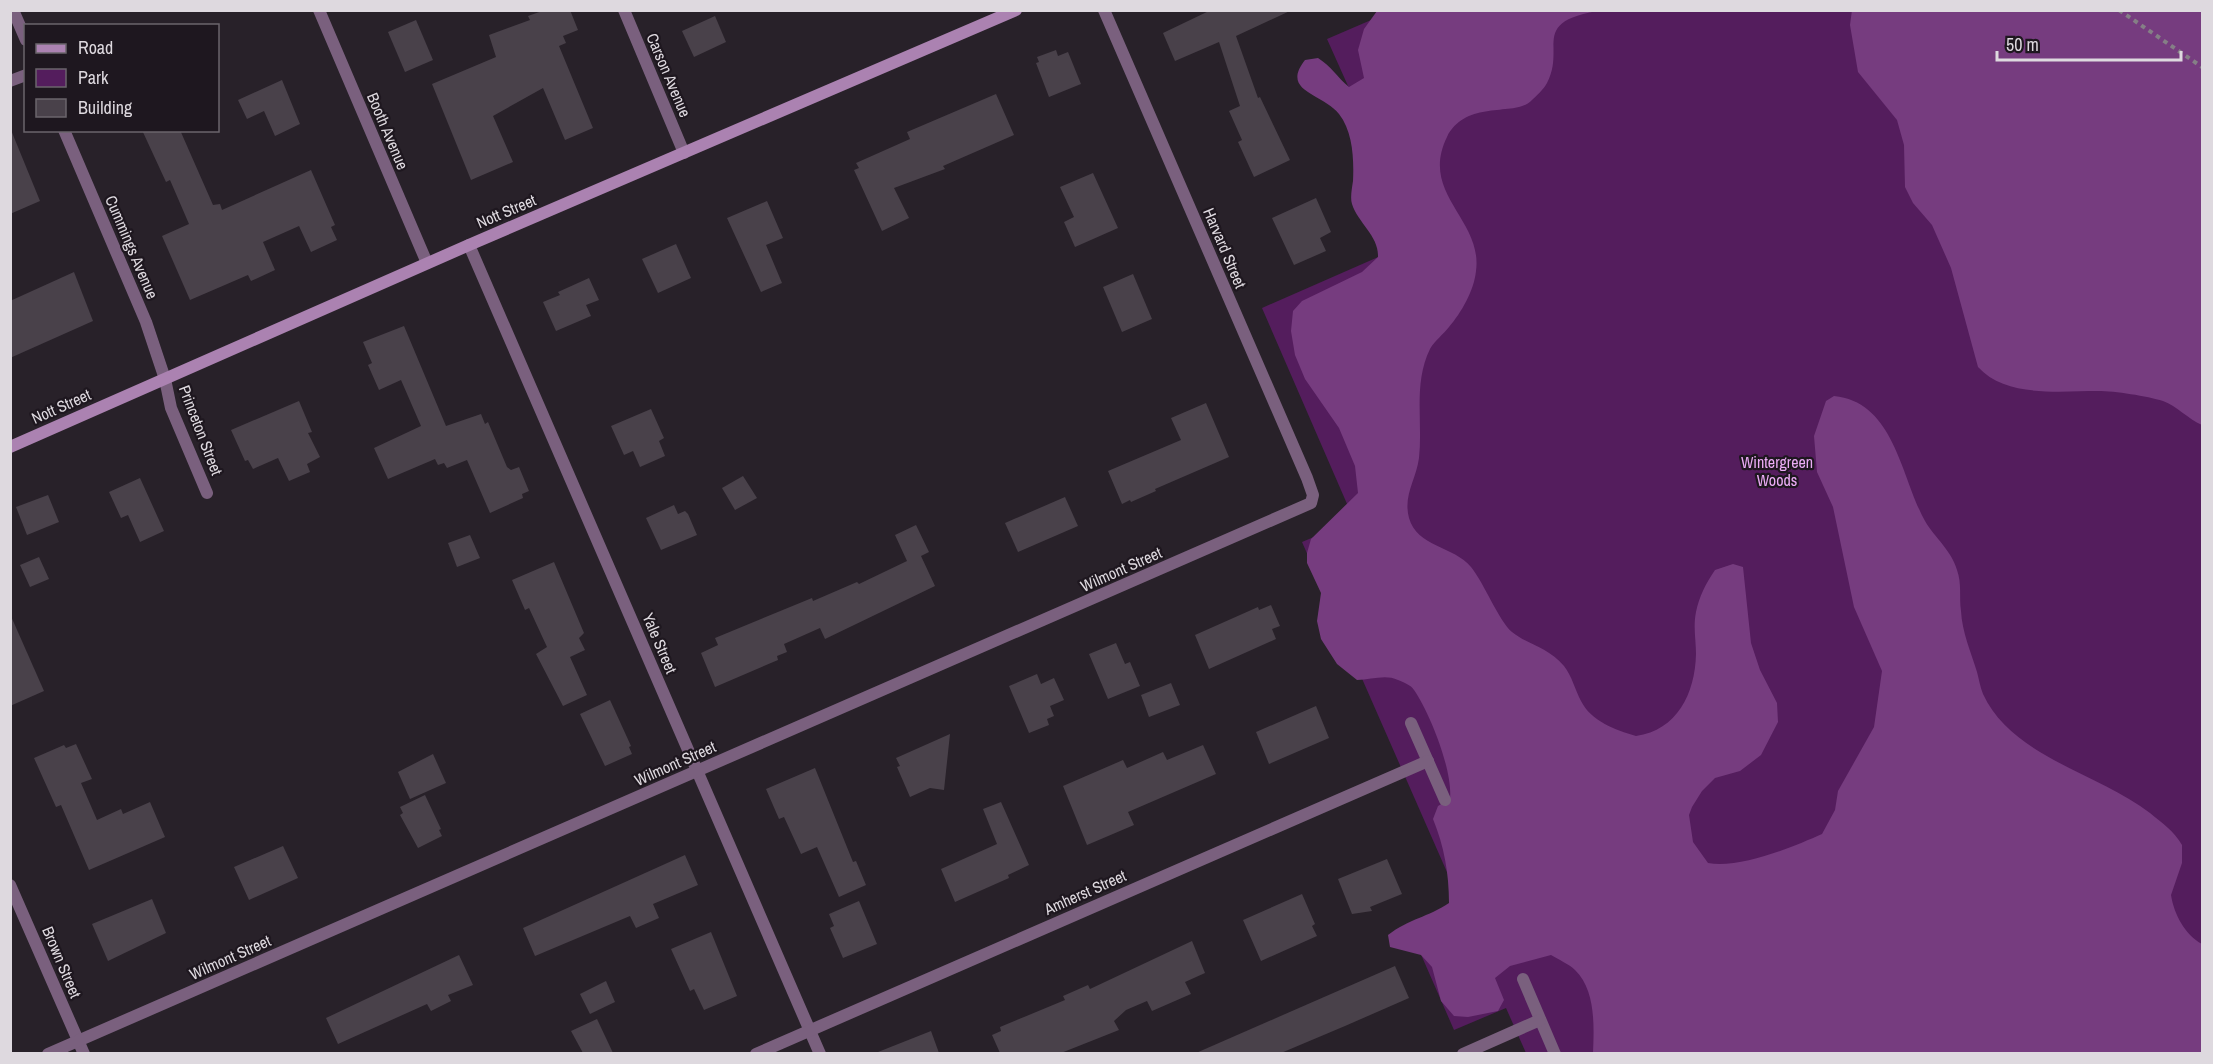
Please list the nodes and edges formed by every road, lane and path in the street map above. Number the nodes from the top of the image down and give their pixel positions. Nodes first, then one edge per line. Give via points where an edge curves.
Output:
1 (13, 10) edge
2 (319, 10) edge
3 (624, 10) edge
4 (1017, 10) edge
5 (1104, 10) edge
6 (2119, 10) edge
7 (24, 35) edge
8 (2202, 67) edge
9 (65, 132) edge
10 (684, 153) junction
11 (469, 245) junction
12 (427, 263) junction
13 (165, 379) junction
14 (10, 447) edge
15 (207, 493) dead end
16 (1313, 500) joint
17 (1411, 723) dead end
18 (1428, 761) junction
19 (698, 771) junction
20 (1445, 800) dead end
21 (10, 885) edge
22 (1523, 979) dead end
23 (1540, 1020) junction
24 (810, 1030) junction
25 (78, 1041) junction
26 (48, 1053) edge
27 (84, 1053) edge
28 (756, 1053) edge
29 (820, 1053) edge
30 (1463, 1053) edge
31 (1555, 1053) edge

1 - 7 street
2 - 12 street, Booth Avenue
3 - 10 street, Carson Avenue
4 - 10 street, Nott Street
5 - 16 street, Harvard Street via 1303,468
6 - 8 path
9 - 13 street, Cummings Avenue via 146,322
10 - 11 street, Nott Street
11 - 12 street, Nott Street
11 - 19 street, Yale Street
12 - 13 street, Nott Street
13 - 14 street, Nott Street
13 - 15 street, Princeton Street via 174,416
16 - 19 street, Wilmont Street via 1305,507
17 - 18 street
18 - 20 street
18 - 24 street, Amherst Street
19 - 24 street, Yale Street
19 - 25 street, Wilmont Street
21 - 25 street, Brown Street
22 - 23 street
23 - 30 street
23 - 31 street
24 - 28 street, Amherst Street
24 - 29 street, Yale Street
25 - 26 street, Wilmont Street
25 - 27 street, Brown Street

